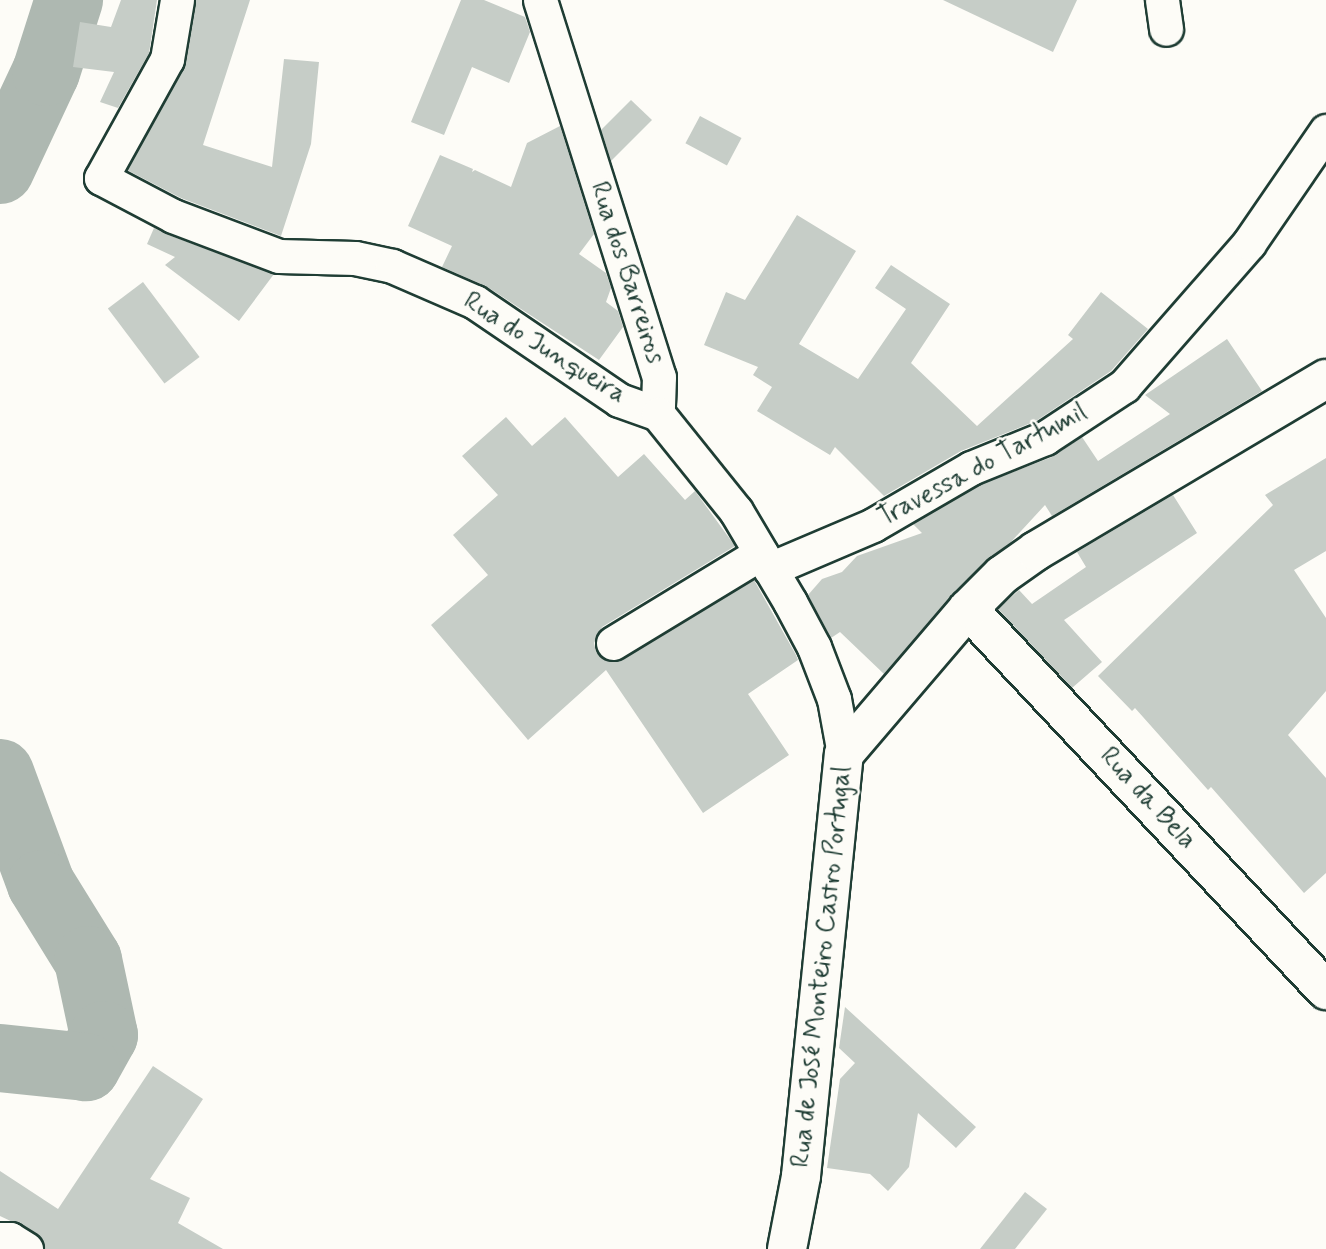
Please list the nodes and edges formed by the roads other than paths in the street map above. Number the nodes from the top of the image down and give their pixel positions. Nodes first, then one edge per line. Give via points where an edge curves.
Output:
1 (177, 0) edge
2 (540, 0) edge
3 (1326, 131) edge
4 (1326, 379) edge
5 (658, 414) junction
6 (766, 561) junction
7 (968, 609) junction
8 (613, 643) dead end
9 (844, 754) junction
10 (1326, 990) edge
11 (0, 1239) edge
12 (26, 1249) edge
13 (787, 1249) edge

1 - 5 street, Rua do Junqueira via 167,58 101,178 173,216 279,256 355,258 392,266 475,302 619,400
2 - 5 street, Rua dos Barreiros via 659,376
3 - 6 street, Travessa do Tartumil via 1249,243 1124,386 1045,438 971,468 873,525
4 - 7 main road, Rua de José Monteiro Castro Portugal via 1036,551 1002,575
5 - 6 street via 736,511
6 - 8 street, Travessa do Tartumil
6 - 9 street via 814,647 834,699
7 - 9 main road, Rua de José Monteiro Castro Portugal
7 - 10 main road, Rua da Bela
9 - 13 main road, Rua de José Monteiro Castro Portugal via 801,1177
11 - 12 street via 10,1239

